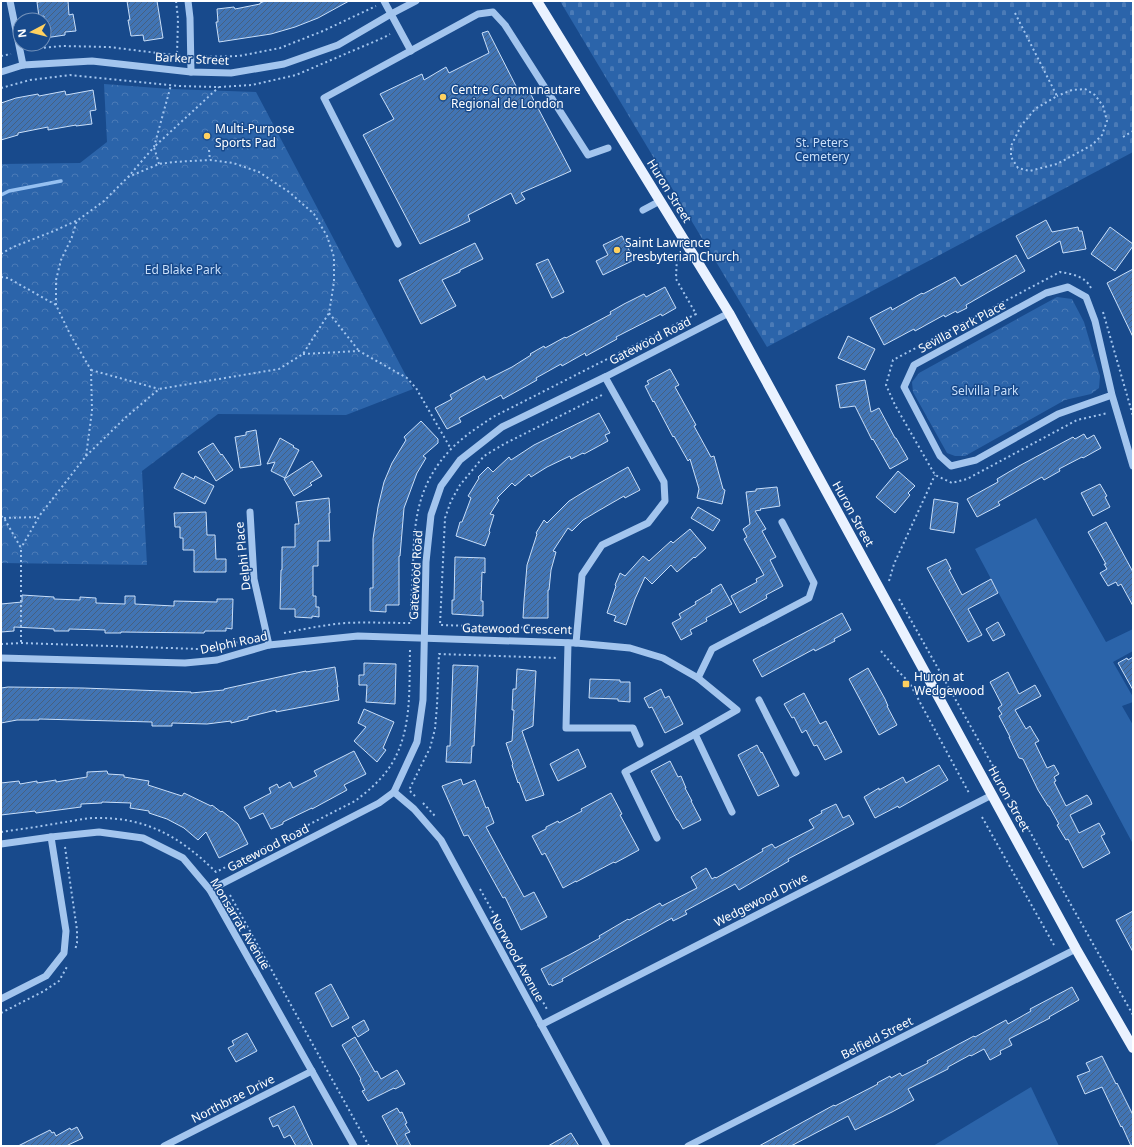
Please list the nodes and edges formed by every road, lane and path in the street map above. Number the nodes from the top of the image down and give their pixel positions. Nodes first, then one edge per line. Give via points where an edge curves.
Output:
1 (10, 1) edge
2 (176, 1) edge
3 (188, 1) edge
4 (384, 1) edge
5 (416, 1) edge
6 (537, 1) edge
7 (1015, 12) dead end
8 (391, 14) junction
9 (411, 52) junction
10 (177, 55) dead end
11 (22, 66) junction
12 (1, 72) edge
13 (191, 72) junction
14 (172, 85) dead end
15 (219, 87) dead end
16 (1057, 96) junction
17 (1133, 131) edge
18 (1123, 137) dead end
19 (154, 147) junction
20 (608, 148) dead end
21 (209, 150) dead end
22 (210, 160) junction
23 (160, 164) junction
24 (128, 177) junction
25 (660, 201) junction
26 (643, 210) dead end
27 (78, 220) junction
28 (398, 244) dead end
29 (1, 254) edge
30 (677, 255) dead end
31 (1, 277) edge
32 (1092, 291) dead end
33 (56, 305) junction
34 (1102, 309) dead end
35 (330, 313) junction
36 (729, 314) junction
37 (359, 351) junction
38 (304, 354) junction
39 (91, 370) junction
40 (605, 377) junction
41 (159, 389) junction
42 (602, 395) dead end
43 (1112, 396) junction
44 (1109, 413) dead end
45 (1133, 416) edge
46 (451, 449) junction
47 (86, 456) junction
48 (1133, 466) edge
49 (935, 475) junction
50 (250, 512) dead end
51 (2, 517) edge
52 (39, 517) junction
53 (782, 522) dead end
54 (22, 548) junction
55 (885, 574) dead end
56 (889, 580) junction
57 (893, 587) dead end
58 (896, 594) dead end
59 (568, 629) dead end
60 (282, 633) dead end
61 (424, 638) junction
62 (249, 640) dead end
63 (21, 642) junction
64 (568, 643) junction
65 (576, 643) junction
66 (1, 644) edge
67 (269, 645) junction
68 (410, 650) dead end
69 (881, 651) dead end
70 (1, 658) edge
71 (559, 658) dead end
72 (698, 678) junction
73 (758, 700) dead end
74 (694, 734) junction
75 (640, 744) dead end
76 (796, 773) dead end
77 (394, 792) junction
78 (969, 793) dead end
79 (992, 795) junction
80 (732, 812) dead end
81 (982, 817) dead end
82 (437, 819) dead end
83 (1, 832) edge
84 (51, 837) junction
85 (657, 838) dead end
86 (1, 844) edge
87 (479, 887) dead end
88 (210, 890) junction
89 (230, 895) dead end
90 (1054, 945) dead end
91 (1076, 949) junction
92 (1, 999) edge
93 (548, 1011) dead end
94 (1133, 1014) edge
95 (541, 1025) junction
96 (1133, 1048) edge
97 (312, 1071) junction
98 (164, 1146) edge
99 (354, 1146) edge
100 (368, 1146) edge
101 (607, 1146) edge
102 (688, 1146) edge

1 - 11 street
2 - 10 path
3 - 13 street
4 - 8 street
5 - 8 street, Barker Street
6 - 25 main road, Huron Street
7 - 16 path
8 - 9 street
8 - 13 street, Barker Street via 338,45 284,64 231,72
9 - 20 street via 478,14 493,12 505,25 588,155
9 - 28 street via 324,98
11 - 12 street, Barker Street
11 - 13 street, Barker Street via 92,61
14 - 19 path
15 - 19 path
16 - 16 path via 1035,109 1021,126 1011,146 1010,157 1018,168 1030,171 1057,164 1092,145 1102,134 1107,121 1103,106 1095,95 1085,89 1072,90
17 - 18 path
19 - 23 path
19 - 24 path
21 - 22 path
22 - 23 path
22 - 35 path via 233,163 259,172 289,192 314,214 327,236 334,257
23 - 24 path
24 - 27 path via 104,201
25 - 26 street
25 - 36 main road, Huron Street
27 - 29 path
27 - 33 path via 61,260 56,280
30 - 46 path via 676,279 696,314 493,417
31 - 33 path via 8,278
32 - 49 path via 1089,284 1076,275 1060,272 893,360 886,385
33 - 39 path
34 - 45 path
35 - 37 path
35 - 38 path
36 - 40 street, Gatewood Road
36 - 79 main road, Huron Street
37 - 38 path
37 - 46 path via 407,378 416,388
38 - 41 path via 279,369
39 - 41 path
39 - 47 path via 92,411
40 - 61 street, Gatewood Road via 502,427 460,460 441,486 431,515 426,562
40 - 65 street, Gatewood Crescent via 664,482 665,501 648,523 602,545 582,575
41 - 47 path
42 - 59 path via 484,456 460,485 445,518 440,625
43 - 43 street, Sevilla Park Place via 1095,321 1086,297 1068,288 1046,293 914,365 904,387 940,456 951,466 976,460 1058,414
43 - 48 street, Sevilla Park Place
44 - 49 path via 1077,420 967,479 952,483
46 - 60 path via 433,473 417,512 411,623 346,623
47 - 52 path
49 - 56 path
50 - 67 street, Delphi Place via 254,579
51 - 52 path
51 - 54 path
52 - 54 path
53 - 72 street via 814,583 809,598 712,649
54 - 63 path
55 - 56 path
56 - 57 path
58 - 94 path
61 - 64 street, Gatewood Crescent
61 - 67 street, Delphi Road via 358,636
61 - 77 street, Gatewood Road via 423,700 417,742
62 - 63 path via 199,649
63 - 66 path
64 - 65 street, Gatewood Crescent
64 - 75 street via 566,728 633,728
65 - 72 street via 630,648 663,658
67 - 70 street, Delphi Road via 216,660 185,663
68 - 83 path via 406,726 396,756 384,774 355,801 216,872 178,840 135,822 93,818
69 - 78 path via 910,682
71 - 82 path via 439,654 437,706 430,748 409,790
72 - 74 street via 737,710
73 - 76 street
74 - 80 street
74 - 85 street via 624,772
77 - 88 street, Gatewood Road via 379,803
77 - 95 street, Norwood Avenue via 414,809 440,840
79 - 91 main road, Huron Street
79 - 95 street, Wedgewood Drive
81 - 90 path
84 - 86 street, Monsarrat Avenue
84 - 88 street, Monsarrat Avenue via 99,832 143,838 183,858
84 - 92 street via 66,931 64,952 46,976
87 - 93 path
88 - 97 street, Monsarrat Avenue
89 - 100 path
91 - 96 main road, Huron Street
91 - 102 street, Belfield Street
95 - 101 street, Norwood Avenue
97 - 98 street, Northbrae Drive
97 - 99 street, Monsarrat Avenue

